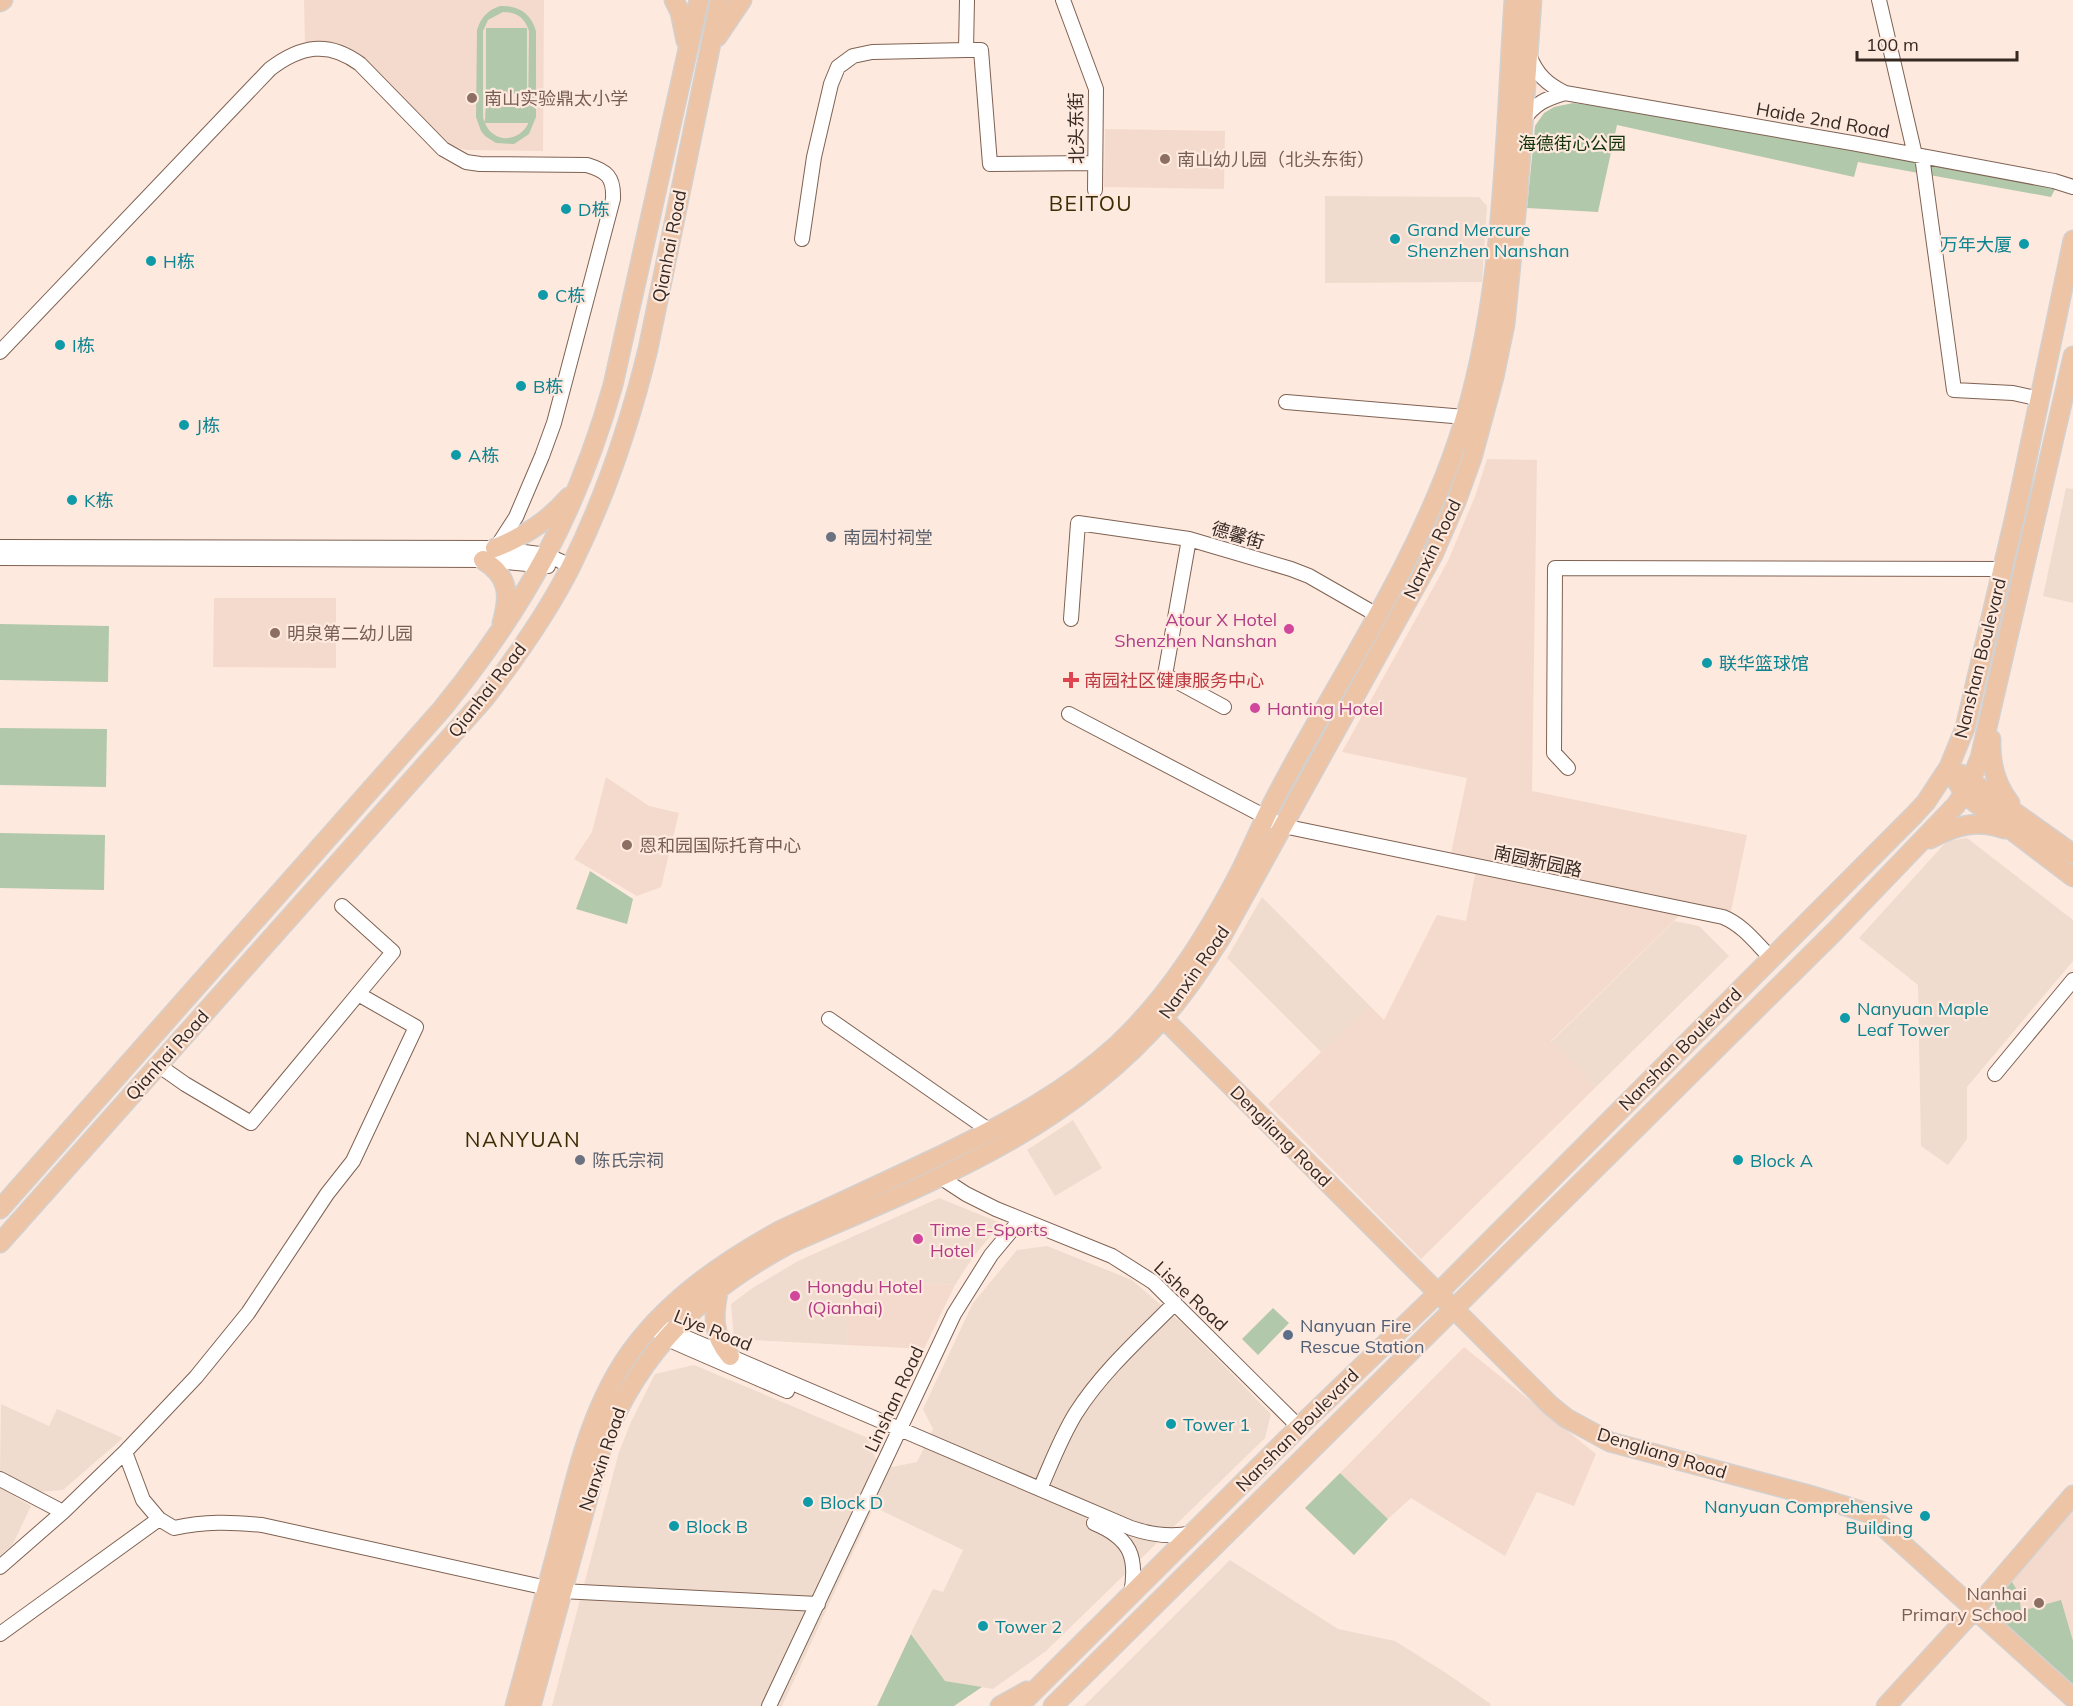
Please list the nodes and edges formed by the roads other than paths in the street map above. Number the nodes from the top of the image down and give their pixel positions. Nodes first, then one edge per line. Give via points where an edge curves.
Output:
1 (674, 0) edge
2 (699, 0) edge
3 (720, 0) edge
4 (742, 0) edge
5 (967, 0) edge
6 (1063, 0) edge
7 (1514, 0) edge
8 (1532, 0) edge
9 (1879, 0) edge
10 (966, 50) junction
11 (687, 51) junction
12 (1528, 53) junction
13 (708, 55) junction
14 (1565, 93) junction
15 (1523, 120) junction
16 (1919, 155) junction
17 (1095, 163) junction
18 (2073, 187) edge
19 (1095, 190) dead end
20 (802, 238) dead end
21 (2073, 240) edge
22 (0, 352) edge
23 (2073, 356) edge
24 (2040, 399) junction
25 (1286, 402) dead end
26 (1465, 417) junction
27 (579, 487) junction
28 (1189, 539) junction
29 (0, 547) edge
30 (489, 554) junction
31 (0, 558) edge
32 (544, 561) junction
33 (571, 566) junction
34 (2003, 569) junction
35 (1377, 615) junction
36 (1071, 619) dead end
37 (496, 640) junction
38 (1993, 701) junction
39 (1224, 707) dead end
40 (1069, 714) dead end
41 (1949, 767) junction
42 (1568, 768) dead end
43 (1968, 787) junction
44 (2016, 812) junction
45 (1266, 818) junction
46 (1283, 826) junction
47 (2014, 833) junction
48 (1918, 846) junction
49 (2073, 854) edge
50 (2073, 877) edge
51 (342, 906) dead end
52 (1771, 958) junction
53 (2073, 980) edge
54 (358, 994) junction
55 (1163, 1018) junction
56 (829, 1019) dead end
57 (158, 1065) junction
58 (1995, 1074) dead end
59 (990, 1131) junction
60 (940, 1177) junction
61 (0, 1209) edge
62 (1020, 1220) junction
63 (785, 1237) junction
64 (0, 1244) edge
65 (719, 1288) junction
66 (1438, 1293) junction
67 (1175, 1303) junction
68 (1453, 1308) junction
69 (663, 1331) junction
70 (730, 1356) junction
71 (1299, 1427) junction
72 (898, 1433) junction
73 (125, 1452) junction
74 (0, 1479) edge
75 (1040, 1489) junction
76 (2073, 1495) edge
77 (63, 1512) junction
78 (159, 1519) junction
79 (1193, 1533) junction
80 (0, 1567) edge
81 (554, 1590) junction
82 (1131, 1594) junction
83 (818, 1604) junction
84 (1975, 1608) junction
85 (0, 1634) edge
86 (1045, 1682) junction
87 (2073, 1698) edge
88 (515, 1706) edge
89 (531, 1706) edge
90 (769, 1706) edge
91 (1000, 1706) edge
92 (1019, 1706) edge
93 (1053, 1706) edge
94 (1886, 1706) edge

1 - 11 main road
2 - 11 main road, Qianhai Road
3 - 13 main road, Qianhai Road
4 - 13 main road via 718,33
5 - 10 street
6 - 17 street, 北头东街 via 1096,89
7 - 26 main road, Nanxin Road via 1492,287
8 - 12 main road, Nanxin Road
9 - 16 street
10 - 17 street via 981,50 990,164
10 - 20 street via 872,52 853,56 838,67 814,157
11 - 27 main road, Qianhai Road via 622,351
12 - 14 street, Haide 2nd Road via 1541,77
12 - 15 main road, Nanxin Road
13 - 33 main road, Qianhai Road via 638,388 602,496
14 - 15 street via 1534,105
14 - 16 street, Haide 2nd Road
15 - 46 main road, Nanxin Road via 1505,324 1480,430 1456,502 1433,555
16 - 18 street, Haide 2nd Road
16 - 24 street via 1954,390 2013,393
17 - 19 street, 北头东街
21 - 24 main road, Nanshan Boulevard
22 - 30 street via 270,69 306,49 335,50 350,56 455,157 480,164 587,165 608,174 614,187 543,456 516,517
23 - 38 main road, Nanshan Boulevard
24 - 34 main road, Nanshan Boulevard
25 - 26 street
26 - 35 main road, Nanxin Road via 1426,520
27 - 30 main road via 537,527
27 - 32 main road, Qianhai Road
28 - 35 street, 德馨街 via 1291,568
28 - 36 street, 德馨街 via 1078,523
28 - 39 street via 1165,675
29 - 30 street
30 - 31 street
30 - 32 street
30 - 37 main road via 507,592
32 - 33 street
32 - 37 main road, Qianhai Road
33 - 57 main road, Qianhai Road via 527,640 485,698
34 - 41 main road, Nanshan Boulevard via 1967,721
34 - 42 street via 1555,568 1554,753
35 - 45 main road, Nanxin Road
37 - 61 main road, Qianhai Road via 442,709
38 - 43 main road, Nanshan Boulevard via 1980,758
38 - 44 main road via 1993,770
40 - 45 street, 南园新园路
41 - 43 main road
41 - 52 main road, Nanshan Boulevard via 1914,815
43 - 44 main road
43 - 47 main road
43 - 48 main road, Nanshan Boulevard
44 - 49 main road
45 - 46 street, 南园新园路
45 - 59 main road, Nanxin Road via 1210,925 1141,1022 1089,1069
46 - 52 street, 南园新园路 via 1723,917 1734,921
46 - 55 main road, Nanxin Road via 1222,936
47 - 48 main road via 1966,824
47 - 50 main road
48 - 68 main road, Nanshan Boulevard
51 - 54 street via 393,952
52 - 66 main road, Nanshan Boulevard
53 - 58 street
54 - 57 street via 251,1123
54 - 73 street via 416,1027 353,1161 248,1313 196,1377
55 - 60 main road, Nanxin Road via 1110,1070 1060,1110 998,1149
55 - 66 main road, Dengliang Road
56 - 59 street
57 - 64 main road, Qianhai Road
59 - 63 main road, Nanxin Road
60 - 62 street, Lishe Road
60 - 63 main road, Nanxin Road
62 - 67 street, Lishe Road via 1112,1256 1153,1282
62 - 72 street, Linshan Road via 960,1302
63 - 65 main road, Nanxin Road
63 - 69 main road, Nanxin Road via 751,1246 699,1282
65 - 69 main road, Nanxin Road
65 - 70 main road via 715,1327
66 - 68 main road, Dengliang Road
66 - 71 main road, Nanshan Boulevard
67 - 71 street, Lishe Road
67 - 75 street via 1086,1397
68 - 84 main road, Dengliang Road via 1550,1406 1588,1431 1610,1442 1862,1510
68 - 93 main road, Nanshan Boulevard
69 - 70 street, Liye Road
69 - 72 street, Liye Road
69 - 81 main road, Nanxin Road via 626,1360 594,1422 576,1476
70 - 72 street, Liye Road
71 - 79 main road, Nanshan Boulevard
72 - 75 street, Liye Road
72 - 82 street, Liye Road via 1110,1529 1132,1554
72 - 83 street, Linshan Road
73 - 77 street
73 - 78 street via 143,1500
74 - 77 street
75 - 79 street, Liye Road via 1140,1531 1170,1537
76 - 84 main road
77 - 80 street
78 - 81 street via 174,1528 221,1521 262,1525
78 - 85 street
79 - 82 main road, Nanshan Boulevard
81 - 83 street
81 - 88 main road, Nanxin Road
81 - 89 main road, Nanxin Road
82 - 86 main road, Nanshan Boulevard
83 - 90 street, Linshan Road
84 - 87 main road, Dengliang Road
84 - 94 main road
86 - 91 main road
86 - 92 main road, Nanshan Boulevard

